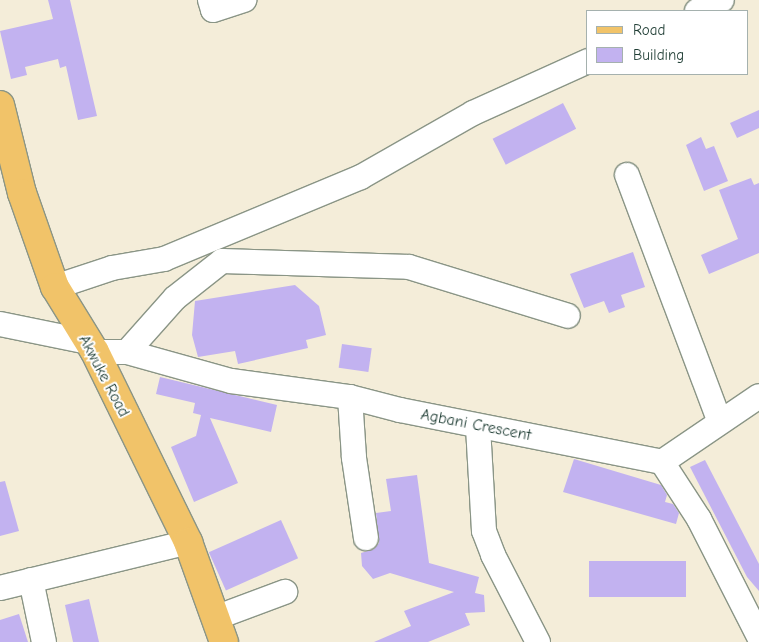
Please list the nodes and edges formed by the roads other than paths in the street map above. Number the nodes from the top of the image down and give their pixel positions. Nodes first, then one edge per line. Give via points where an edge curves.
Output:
1 (210, 0) edge
2 (244, 0) edge
3 (722, 0) edge
4 (699, 10) edge
5 (586, 62) edge
6 (0, 105) edge
7 (627, 175) dead end
8 (214, 238) junction
9 (222, 261) junction
10 (55, 287) junction
11 (568, 316) dead end
12 (0, 324) edge
13 (91, 347) junction
14 (127, 352) junction
15 (759, 396) edge
16 (350, 397) junction
17 (719, 420) junction
18 (478, 426) junction
19 (662, 462) junction
20 (366, 538) dead end
21 (188, 542) junction
22 (31, 580) junction
23 (0, 588) edge
24 (285, 592) dead end
25 (219, 630) edge
26 (758, 633) edge
27 (44, 642) edge
28 (538, 642) edge

1 - 2 street via 213,10
3 - 4 street
5 - 8 street via 472,113 361,177
6 - 10 main road, Akwuke Road via 22,193
7 - 17 street
8 - 9 street
8 - 10 street via 164,259 112,268
9 - 11 street via 409,267
9 - 14 street via 175,298
10 - 13 main road, Akwuke Road
12 - 13 street, Agbani Crescent
13 - 14 street, Agbani Crescent
13 - 21 main road, Akwuke Road
14 - 16 street, Agbani Crescent via 231,381
15 - 17 street
16 - 18 street, Agbani Crescent
16 - 20 street via 354,458
17 - 19 street via 694,443
18 - 19 street, Agbani Crescent
18 - 28 street via 484,531
19 - 26 street via 700,519
21 - 22 street
21 - 25 main road, Akwuke Road
22 - 23 street
22 - 27 street
24 - 25 street

